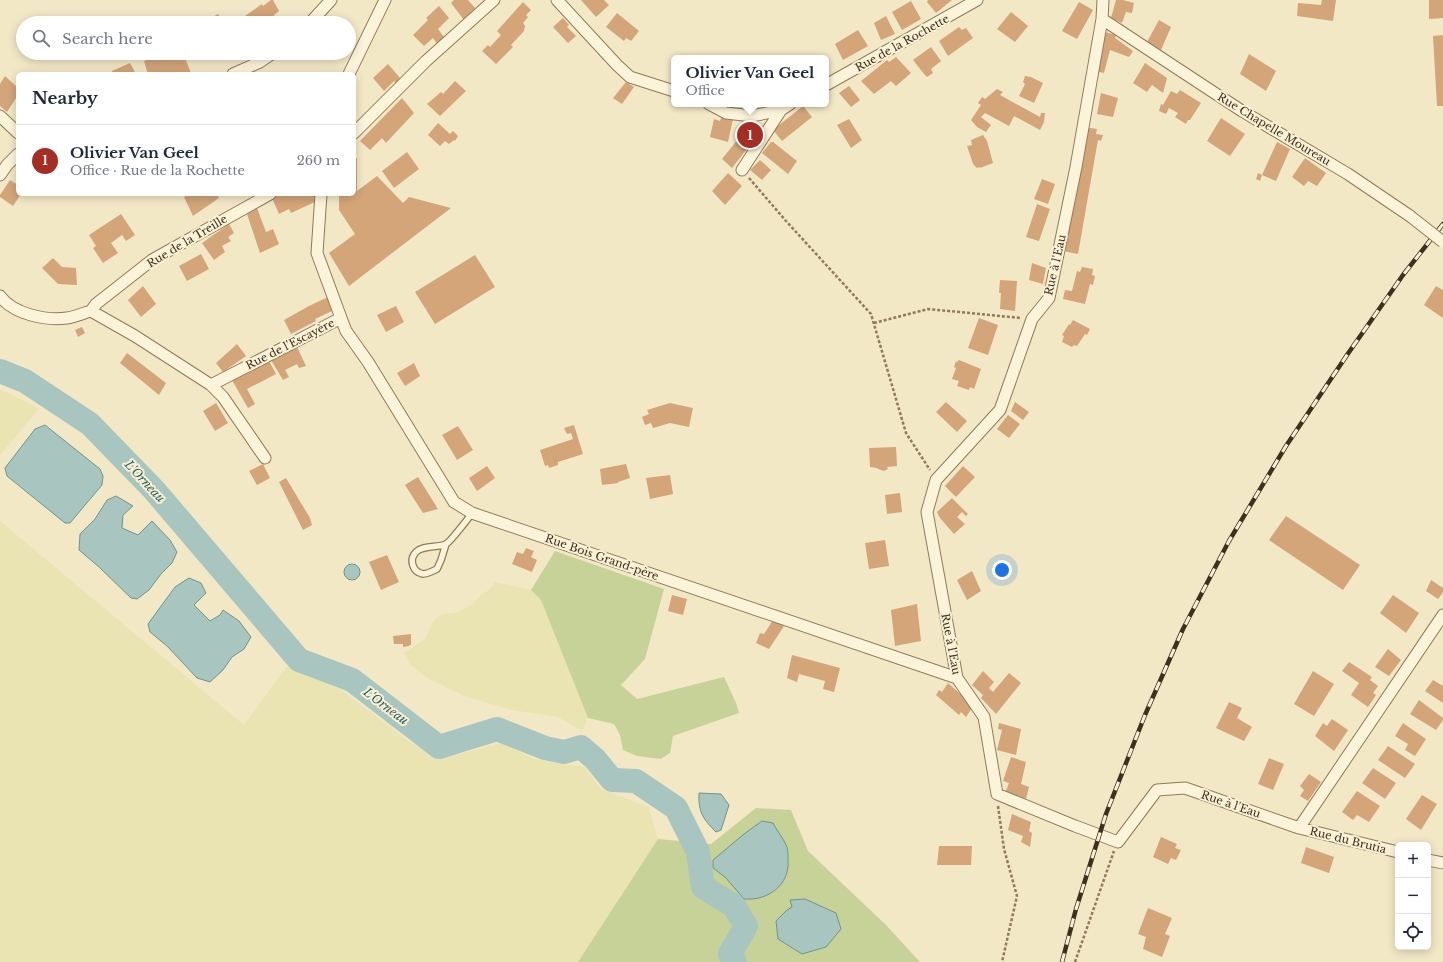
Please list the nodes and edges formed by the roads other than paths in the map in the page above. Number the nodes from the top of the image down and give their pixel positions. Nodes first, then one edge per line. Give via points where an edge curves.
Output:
1 (331, 0) edge
2 (385, 0) edge
3 (494, 0) edge
4 (557, 0) edge
5 (977, 0) edge
6 (1102, 0) edge
7 (316, 16) edge
8 (1102, 19) junction
9 (263, 60) edge
10 (356, 60) edge
11 (356, 60) edge
12 (237, 72) edge
13 (350, 72) edge
14 (829, 83) edge
15 (671, 90) edge
16 (715, 107) edge
17 (785, 107) edge
18 (0, 116) edge
19 (16, 131) edge
20 (356, 131) edge
21 (16, 156) edge
22 (742, 170) road end
23 (0, 175) edge
24 (266, 196) edge
25 (321, 196) edge
26 (1443, 242) edge
27 (0, 296) edge
28 (91, 311) junction
29 (341, 318) junction
30 (211, 385) junction
31 (265, 458) dead end
32 (472, 513) junction
33 (446, 544) junction
34 (1443, 615) edge
35 (957, 678) junction
36 (1299, 828) junction
37 (1395, 851) edge
38 (1431, 861) edge
39 (1443, 863) edge

1 - 7 street
2 - 10 street
3 - 20 street via 426,61
4 - 15 street via 630,77
5 - 14 street, Rue de la Rochette
6 - 8 street, Rue à l'Eau
8 - 26 street, Rue Chapelle Moureau, bridge via 1242,111 1348,174
8 - 35 street, Rue à l'Eau via 1076,167 1048,298 1032,319 1000,410 936,480 927,512
9 - 12 street
11 - 13 street
16 - 17 street via 726,112 752,116
17 - 22 street
18 - 19 street
21 - 23 street
24 - 28 street, Rue de la Treille via 152,260 96,304
25 - 29 street, Rue de l'Escayère via 317,253
27 - 28 street via 23,312 45,318 67,318
28 - 30 street
29 - 30 street, Rue de l'Escayère
29 - 32 street, Rue Bois Grand-père via 346,331 368,362 454,502
30 - 31 street via 224,397
32 - 33 lane
32 - 35 street, Rue Bois Grand-père
33 - 33 lane via 417,551 412,566 417,572 424,574 437,569
34 - 36 street
35 - 36 street, Rue à l'Eau via 984,717 996,794 1118,842 1157,790 1185,788
36 - 37 street, Rue du Brutia
38 - 39 street

